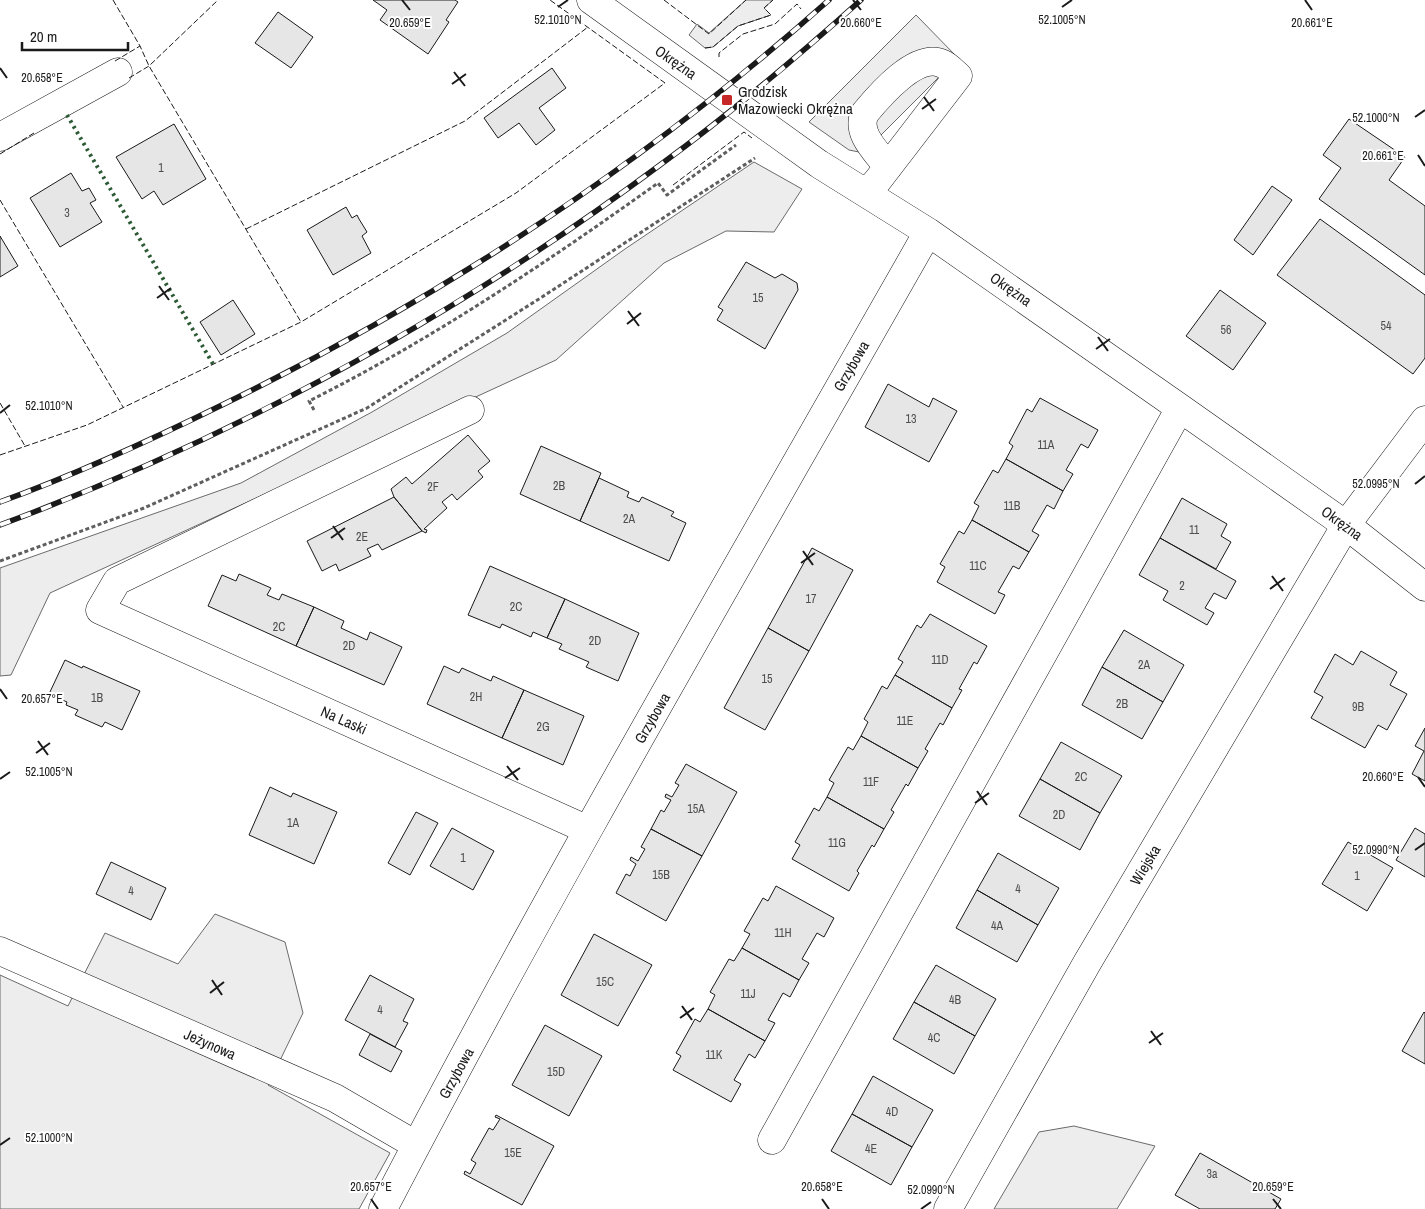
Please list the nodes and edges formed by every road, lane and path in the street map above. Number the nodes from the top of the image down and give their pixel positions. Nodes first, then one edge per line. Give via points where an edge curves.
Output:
1 (591, 0) edge
2 (118, 72) dead end
3 (0, 137) edge
4 (736, 144) dead end
5 (758, 156) dead end
6 (888, 167) dead end
7 (867, 193) junction
8 (928, 232) junction
9 (1180, 408) junction
10 (314, 410) dead end
11 (470, 410) dead end
12 (1425, 420) edge
13 (1346, 524) junction
14 (0, 561) edge
15 (1425, 587) edge
16 (588, 830) junction
17 (0, 951) edge
18 (772, 1140) dead end
19 (416, 1146) junction
20 (383, 1209) edge
21 (948, 1209) edge

1 - 7 street, Okrężna via 818,164
2 - 3 street
4 - 10 path via 667,195 658,184 500,291 384,361 309,401
5 - 14 path via 367,408 144,508
6 - 7 street
7 - 8 street, Okrężna
8 - 9 street, Okrężna
8 - 16 street, Grzybowa
9 - 13 street, Okrężna
9 - 18 street
11 - 16 street, Na Laski via 117,581 100,610
12 - 13 street, Wiejska
13 - 15 street, Okrężna
13 - 21 street, Wiejska via 1087,963
16 - 19 street, Grzybowa
17 - 19 street, Jeżynowa via 335,1098
19 - 20 street, Grzybowa

